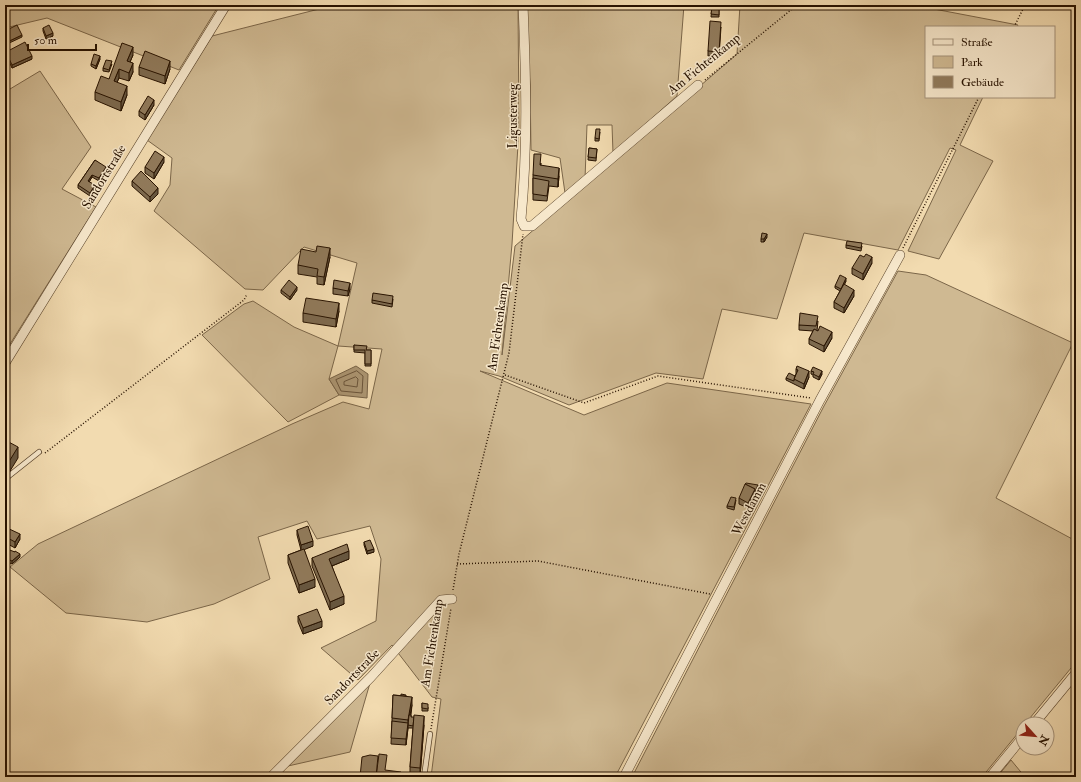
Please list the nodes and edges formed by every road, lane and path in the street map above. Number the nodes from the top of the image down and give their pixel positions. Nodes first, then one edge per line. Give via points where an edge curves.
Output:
1 (226, 5) edge
2 (523, 5) edge
3 (797, 5) edge
4 (1025, 5) edge
5 (1014, 26) edge
6 (698, 85) joint
7 (978, 98) edge
8 (524, 226) junction
9 (900, 255) joint
10 (247, 294) dead end
11 (5, 363) edge
12 (505, 374) junction
13 (820, 400) junction
14 (39, 452) joint
15 (5, 479) edge
16 (457, 564) junction
17 (718, 595) junction
18 (452, 599) junction
19 (1076, 673) edge
20 (1041, 716) edge
21 (430, 734) joint
22 (1015, 747) edge
23 (271, 777) edge
24 (424, 777) edge
25 (624, 777) edge
26 (990, 777) edge

1 - 11 street, Sandortstraße
2 - 8 street, Ligusterweg via 527,83 526,167 521,219
3 - 6 path, Am Fichtenkamp
4 - 5 path
6 - 8 street, Am Fichtenkamp via 532,226
7 - 9 path
8 - 12 path, Am Fichtenkamp
9 - 13 street, Westdamm
10 - 14 path via 244,300 44,453
12 - 13 path via 584,403 658,376
12 - 16 path, Am Fichtenkamp
13 - 17 street, Westdamm
14 - 15 lane
16 - 17 path via 538,561
16 - 18 path, Am Fichtenkamp
17 - 25 street, Westdamm
18 - 21 path, Am Fichtenkamp
18 - 23 street, Sandortstraße via 441,600 371,677
19 - 20 street
21 - 24 lane
22 - 26 street

